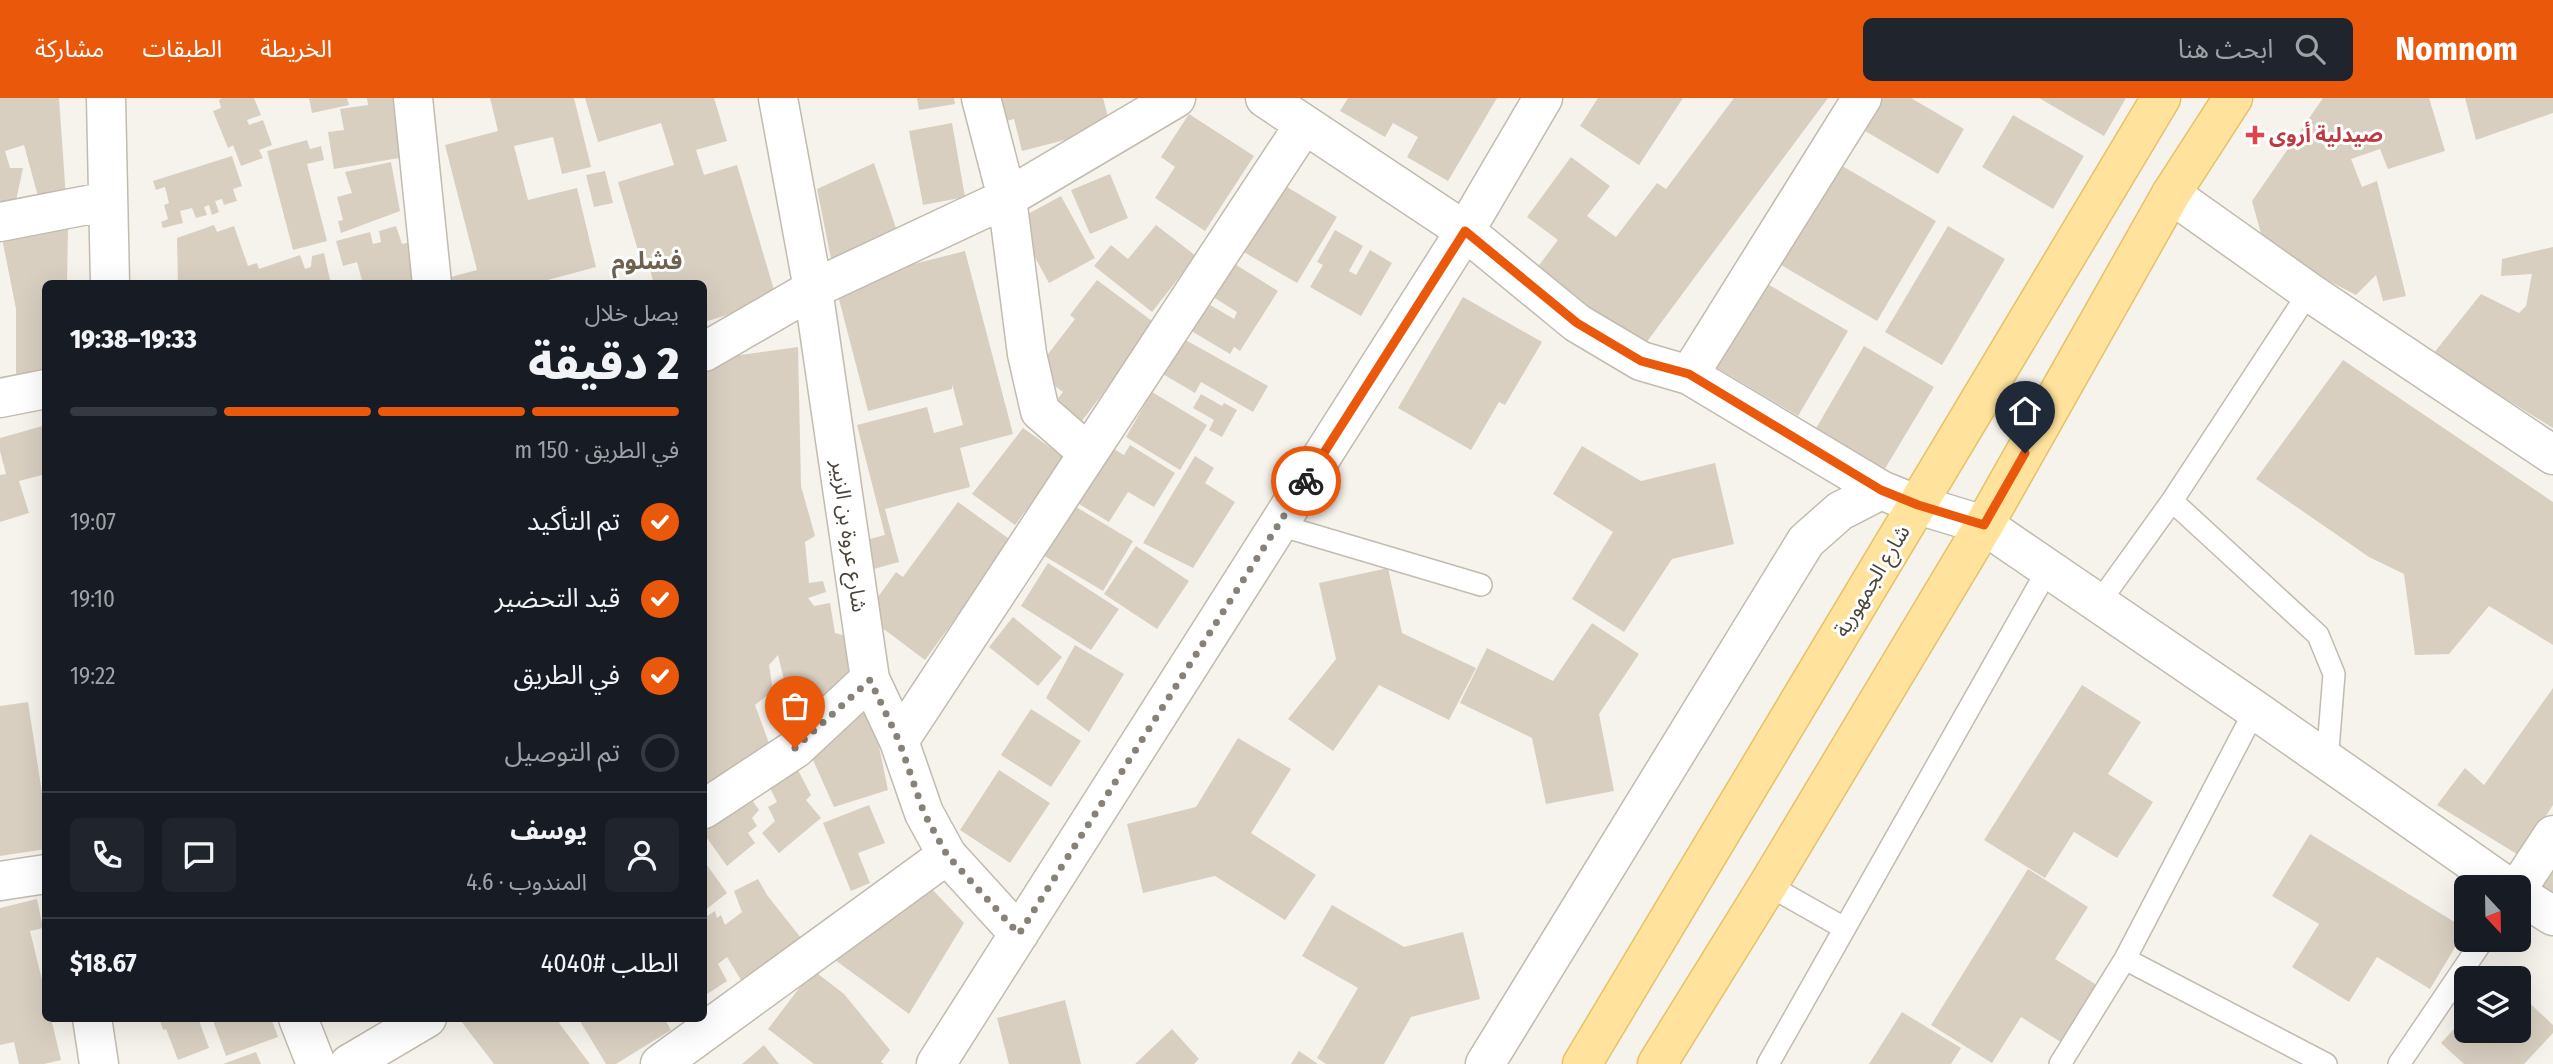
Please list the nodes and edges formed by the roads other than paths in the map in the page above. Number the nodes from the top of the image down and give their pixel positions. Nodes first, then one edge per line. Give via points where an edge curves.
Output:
1 (106, 98) edge
2 (413, 98) edge
3 (778, 98) edge
4 (981, 98) edge
5 (1175, 98) edge
6 (1265, 98) edge
7 (1543, 98) edge
8 (1862, 98) edge
9 (2161, 98) edge
10 (2233, 98) edge
11 (1304, 125) junction
12 (2171, 194) junction
13 (1007, 198) junction
14 (108, 201) junction
15 (0, 222) edge
16 (1465, 231) junction
17 (110, 280) edge
18 (432, 280) edge
19 (813, 289) junction
20 (2309, 292) junction
21 (707, 350) edge
22 (1689, 374) junction
23 (42, 390) edge
24 (0, 398) edge
25 (1088, 453) junction
26 (2553, 454) edge
27 (1881, 490) junction
28 (2172, 501) junction
29 (1918, 505) junction
30 (1279, 525) junction
31 (1984, 525) junction
32 (2048, 569) junction
33 (1481, 585) dead end
34 (2098, 604) junction
35 (870, 680) junction
36 (2255, 710) junction
37 (899, 741) junction
38 (2326, 762) junction
39 (707, 807) edge
40 (2553, 835) edge
41 (947, 855) junction
42 (42, 875) edge
43 (2491, 875) edge
44 (2527, 875) edge
45 (0, 881) edge
46 (1768, 886) junction
47 (2531, 902) edge
48 (2553, 916) edge
49 (1844, 928) junction
50 (1019, 934) junction
51 (2475, 952) edge
52 (2125, 959) junction
53 (93, 1022) edge
54 (300, 1022) edge
55 (412, 1033) edge
56 (99, 1064) edge
57 (316, 1064) edge
58 (349, 1064) edge
59 (660, 1064) edge
60 (936, 1064) edge
61 (1485, 1064) edge
62 (1582, 1064) edge
63 (1657, 1064) edge
64 (1768, 1064) edge
65 (2060, 1064) edge
66 (2326, 1064) edge
67 (2399, 1064) edge

1 - 14 street
2 - 18 street
3 - 19 street, شارع عروة بن الزبير
4 - 13 street
5 - 13 street
6 - 11 street
7 - 16 street
8 - 22 street
9 - 29 main road, شارع الجمهورية
10 - 12 main road
11 - 16 street
11 - 25 street
12 - 20 street
12 - 31 main road
13 - 19 street
13 - 25 street via 1027,355 1040,411
14 - 15 street
14 - 17 street
16 - 22 street via 1577,323 1641,361
16 - 30 street
19 - 21 street
19 - 35 street, شارع عروة بن الزبير
20 - 26 street
20 - 28 lane
22 - 27 street
23 - 24 street
25 - 37 street
27 - 29 street
27 - 61 street via 1840,511 1806,541
28 - 34 lane
28 - 38 lane via 2318,635 2334,674
29 - 31 street
29 - 62 main road, شارع الجمهورية
30 - 33 lane
30 - 50 street
31 - 32 street
31 - 46 main road
32 - 34 street
32 - 49 lane
34 - 36 street
35 - 37 street, شارع عروة بن الزبير
35 - 39 street via 795,748
36 - 38 street
36 - 52 lane
37 - 41 street, شارع عروة بن الزبير via 924,813
38 - 43 street
40 - 44 street
41 - 50 street, شارع عروة بن الزبير
41 - 59 street
42 - 45 street
46 - 49 lane
46 - 63 main road
47 - 48 street
49 - 64 lane
50 - 60 street
51 - 67 lane
52 - 65 lane
52 - 66 lane
53 - 56 street
54 - 57 street
55 - 58 street

